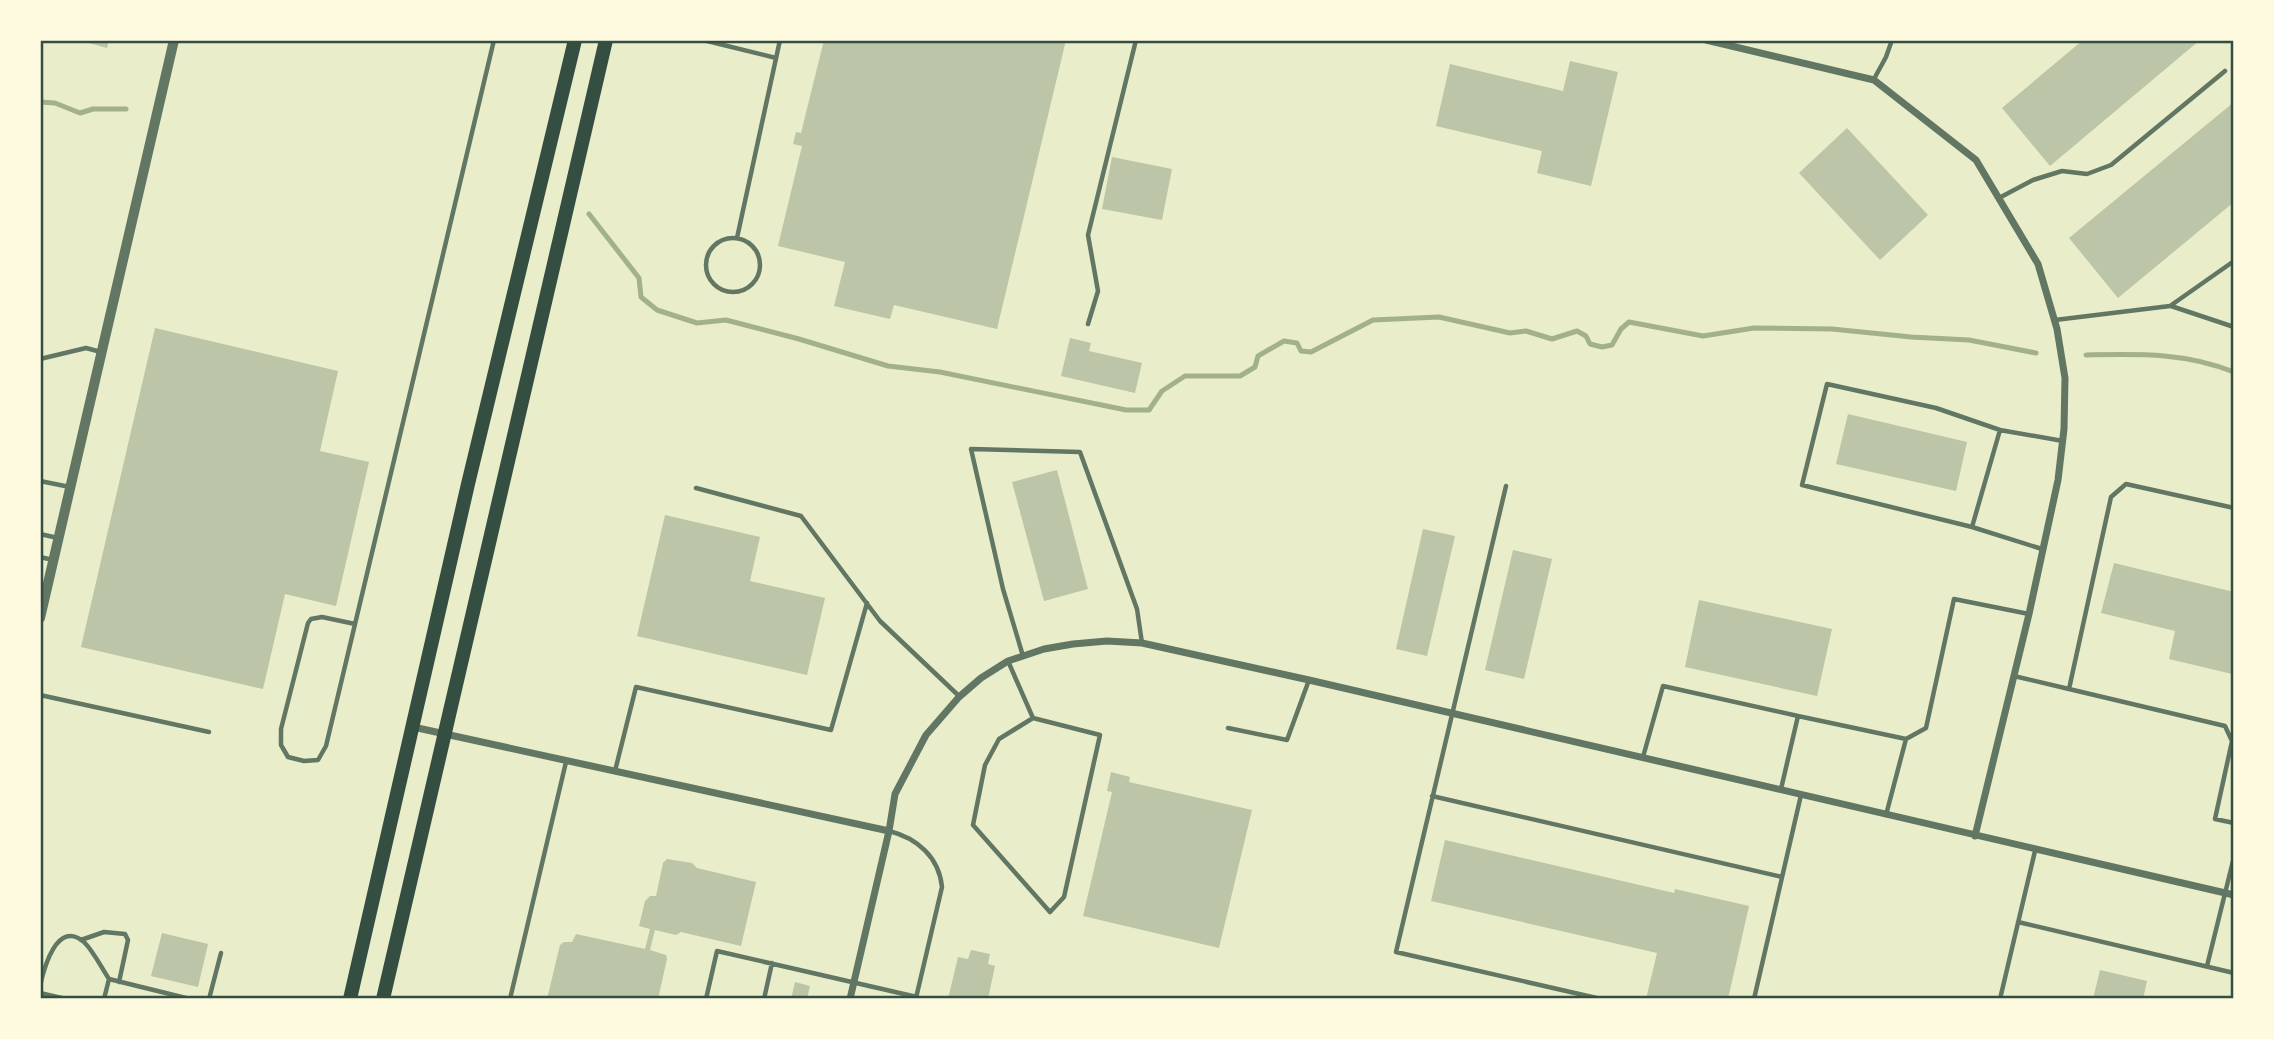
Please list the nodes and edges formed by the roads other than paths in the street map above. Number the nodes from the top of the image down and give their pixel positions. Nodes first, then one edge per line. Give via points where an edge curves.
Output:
1 (174, 40) edge
2 (494, 40) edge
3 (575, 40) edge
4 (607, 40) edge
5 (703, 40) edge
6 (780, 40) edge
7 (1136, 40) edge
8 (1706, 40) edge
9 (1892, 40) edge
10 (776, 58) junction
11 (2225, 71) dead end
12 (1874, 80) junction
13 (1999, 198) junction
14 (737, 238) junction
15 (2234, 261) edge
16 (2170, 306) junction
17 (2054, 320) junction
18 (1088, 324) dead end
19 (2234, 327) edge
20 (102, 352) junction
21 (40, 359) edge
22 (2000, 430) junction
23 (2063, 441) junction
24 (40, 481) edge
25 (1506, 486) dead end
26 (71, 487) junction
27 (696, 488) dead end
28 (2234, 508) edge
29 (1972, 527) junction
30 (40, 534) edge
31 (59, 538) junction
32 (2043, 549) junction
33 (40, 557) edge
34 (54, 561) junction
35 (867, 603) junction
36 (2029, 614) junction
37 (40, 618) edge
38 (355, 624) junction
39 (1142, 643) junction
40 (1023, 656) junction
41 (1008, 661) junction
42 (2014, 676) junction
43 (1309, 680) junction
44 (2069, 689) junction
45 (40, 695) edge
46 (959, 697) junction
47 (1452, 713) junction
48 (1798, 716) junction
49 (1032, 718) junction
50 (413, 727) junction
51 (1228, 728) dead end
52 (209, 732) dead end
53 (445, 734) junction
54 (1906, 739) junction
55 (1642, 758) junction
56 (566, 762) junction
57 (615, 772) junction
58 (1781, 790) junction
59 (1801, 795) junction
60 (1432, 796) junction
61 (1886, 816) junction
62 (2234, 823) edge
63 (889, 831) junction
64 (1975, 836) junction
65 (2035, 850) junction
66 (2234, 858) edge
67 (1782, 877) junction
68 (2229, 894) edge
69 (2018, 922) junction
70 (81, 940) junction
71 (221, 953) dead end
72 (772, 964) junction
73 (2207, 967) junction
74 (2234, 973) edge
75 (109, 979) junction
76 (119, 982) junction
77 (854, 983) junction
78 (40, 986) edge
79 (40, 993) edge
80 (916, 998) edge
81 (66, 999) edge
82 (104, 999) edge
83 (190, 999) edge
84 (209, 999) edge
85 (350, 999) edge
86 (383, 999) edge
87 (510, 999) edge
88 (706, 999) edge
89 (764, 999) edge
90 (850, 999) edge
91 (1601, 999) edge
92 (1754, 999) edge
93 (2000, 999) edge

1 - 20 street
2 - 38 lane
3 - 50 main road
4 - 53 main road
5 - 10 lane
6 - 10 lane
7 - 18 lane via 1088,234 1098,291
8 - 12 street
9 - 12 lane
10 - 14 lane
11 - 13 lane via 2112,164 2087,174 2062,172 2033,180
12 - 13 street via 1976,160
13 - 17 street via 2038,264
14 - 14 lane via 755,248 760,264 749,286 733,292 711,280 707,263 714,246
15 - 16 lane
16 - 17 lane
16 - 19 lane
17 - 23 street via 2065,378
20 - 21 lane via 86,348
20 - 26 street
22 - 23 lane
22 - 29 lane
22 - 29 lane via 1936,408 1827,384 1802,485
23 - 32 street
24 - 26 lane
25 - 47 lane
26 - 31 street
27 - 35 lane via 801,516
28 - 44 lane via 2126,484 2111,497
29 - 32 lane
30 - 31 lane
31 - 34 street
32 - 36 street
33 - 34 lane
34 - 37 street
35 - 46 lane
35 - 57 lane via 831,730 635,687
36 - 42 street
36 - 54 lane via 1954,599 1926,727
38 - 38 lane via 326,747 318,760 288,757 281,745 281,729 308,623 321,617
39 - 40 street via 1073,644
39 - 40 lane via 1137,609 1080,452 971,449
39 - 43 street
40 - 41 street
41 - 46 street
41 - 49 lane
42 - 44 lane
42 - 64 street
43 - 47 street
43 - 51 lane via 1287,740
44 - 62 lane via 2225,726 2232,741 2215,819
45 - 52 lane
46 - 63 street via 926,735 908,766 895,794
47 - 55 street
47 - 60 lane
48 - 54 lane
48 - 55 lane via 1663,686
48 - 58 lane
49 - 49 lane via 999,739 985,765 973,825 1050,912 1063,897 1100,735
50 - 53 street
50 - 85 main road
53 - 56 street
53 - 86 main road
54 - 61 lane
55 - 58 street
56 - 57 street
56 - 87 lane
57 - 63 street
58 - 59 street
59 - 61 street
59 - 67 lane
60 - 67 lane
60 - 91 lane via 1395,952
61 - 64 street
63 - 77 street
63 - 80 lane via 907,836 936,862 941,874 942,887
64 - 65 street
65 - 68 street
65 - 69 lane
66 - 68 lane
67 - 92 lane
68 - 73 lane
69 - 73 lane
69 - 93 lane
70 - 75 lane
70 - 76 lane via 104,932 125,934 128,940
70 - 78 lane via 62,938 47,960
71 - 84 lane
72 - 77 lane
72 - 88 lane via 717,951
72 - 89 lane
73 - 74 lane
75 - 76 lane
75 - 82 lane
76 - 83 lane
77 - 80 lane
77 - 90 street
79 - 81 lane

